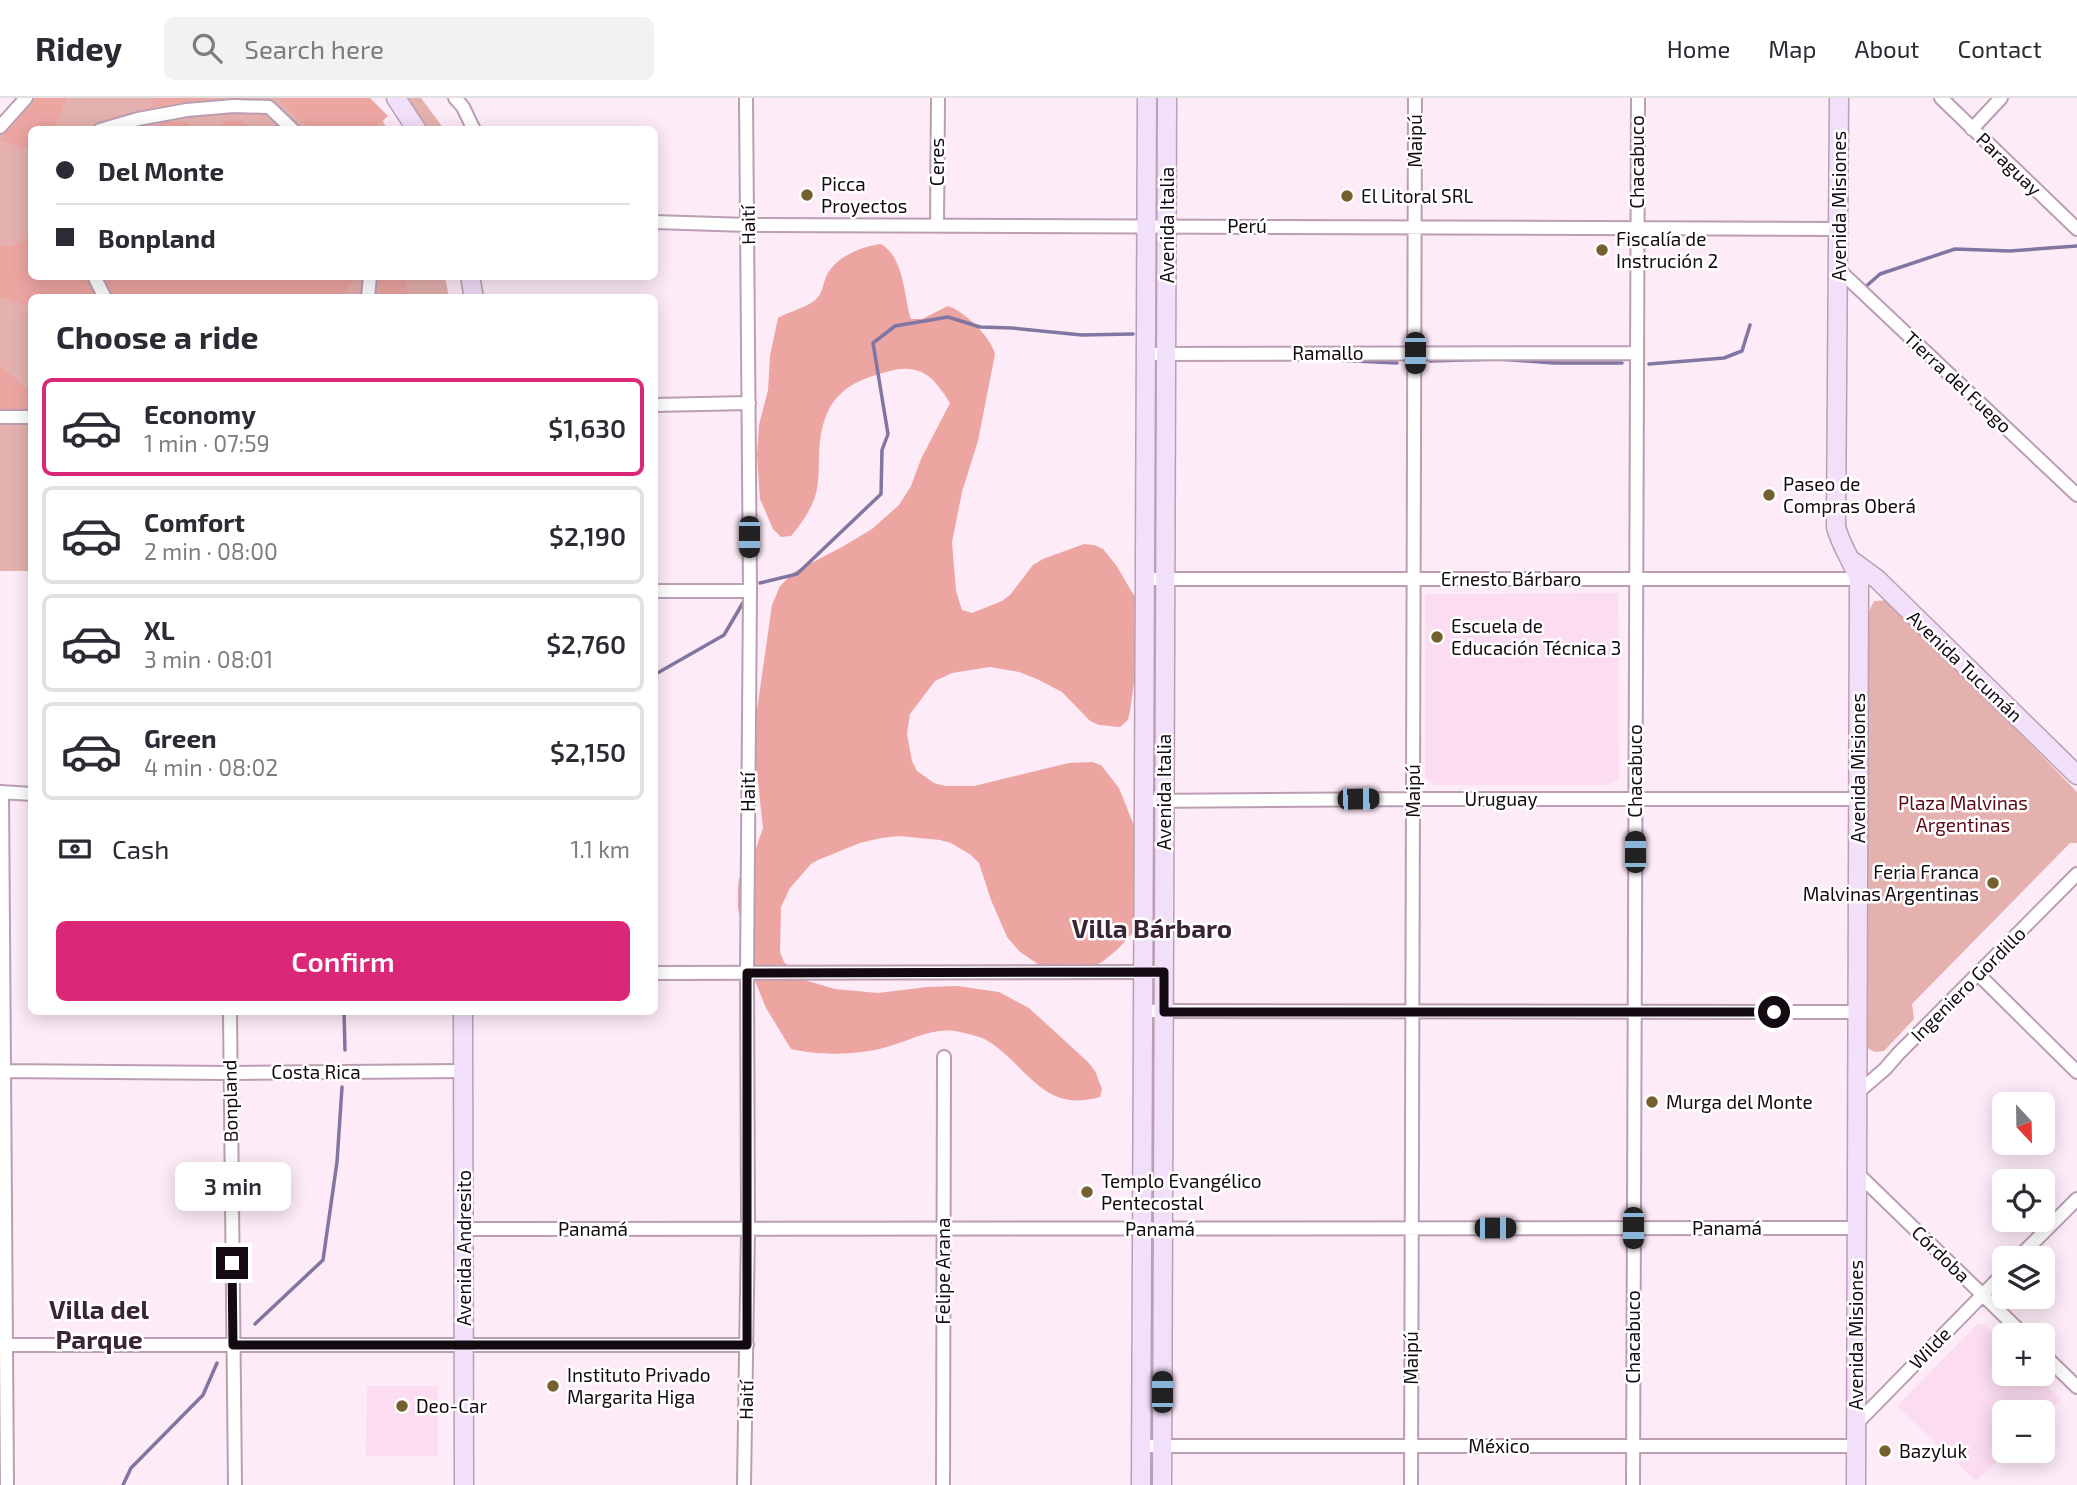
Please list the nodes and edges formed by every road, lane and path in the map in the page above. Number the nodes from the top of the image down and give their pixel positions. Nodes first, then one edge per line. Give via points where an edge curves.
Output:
1 (26, 98) edge
2 (396, 98) edge
3 (746, 98) edge
4 (938, 98) edge
5 (1147, 98) edge
6 (1167, 98) edge
7 (1415, 98) edge
8 (1637, 98) edge
9 (1839, 98) edge
10 (1941, 98) edge
11 (2001, 98) edge
12 (461, 101) edge
13 (113, 126) edge
14 (289, 126) edge
15 (414, 126) edge
16 (472, 126) edge
17 (0, 127) edge
18 (1972, 129) junction
19 (658, 222) edge
20 (748, 225) junction
21 (937, 225) junction
22 (1146, 226) junction
23 (1167, 226) junction
24 (1415, 227) junction
25 (1637, 228) junction
26 (1839, 229) junction
27 (2077, 229) edge
28 (1839, 270) junction
29 (1167, 353) junction
30 (1415, 353) junction
31 (1637, 353) junction
32 (1146, 354) junction
33 (749, 403) junction
34 (658, 405) edge
35 (0, 417) edge
36 (28, 417) edge
37 (2077, 495) edge
38 (1851, 560) joint
39 (1145, 579) junction
40 (1165, 579) junction
41 (1414, 579) junction
42 (1636, 579) junction
43 (1868, 579) junction
44 (750, 591) junction
45 (658, 592) edge
46 (2077, 775) edge
47 (1, 792) edge
48 (28, 794) edge
49 (1413, 799) junction
50 (1635, 799) junction
51 (1858, 799) junction
52 (1144, 801) junction
53 (1164, 801) junction
54 (2077, 874) edge
55 (1143, 971) junction
56 (1164, 972) junction
57 (658, 973) edge
58 (747, 973) junction
59 (1978, 974) junction
60 (1143, 1011) junction
61 (1164, 1012) junction
62 (1412, 1012) junction
63 (1634, 1012) junction
64 (1857, 1012) junction
65 (230, 1015) edge
66 (463, 1015) edge
67 (944, 1057) dead end
68 (2, 1071) edge
69 (463, 1071) junction
70 (2077, 1072) edge
71 (229, 1073) junction
72 (1857, 1093) junction
73 (1857, 1173) junction
74 (2, 1191) edge
75 (2077, 1199) edge
76 (1412, 1228) junction
77 (1633, 1228) junction
78 (1857, 1228) junction
79 (748, 1229) junction
80 (943, 1229) junction
81 (1143, 1229) junction
82 (1163, 1229) junction
83 (463, 1230) junction
84 (2030, 1246) edge
85 (1992, 1284) edge
86 (1982, 1294) junction
87 (2012, 1323) edge
88 (464, 1344) junction
89 (3, 1345) edge
90 (233, 1345) junction
91 (747, 1345) junction
92 (2055, 1366) edge
93 (2077, 1387) edge
94 (1856, 1424) junction
95 (1142, 1446) junction
96 (1162, 1446) junction
97 (1411, 1446) junction
98 (1632, 1446) junction
99 (1856, 1446) junction
100 (7, 1485) edge
101 (235, 1485) edge
102 (464, 1485) edge
103 (744, 1485) edge
104 (943, 1485) edge
105 (1142, 1485) edge
106 (1162, 1485) edge
107 (1411, 1485) edge
108 (1633, 1485) edge
109 (1856, 1485) edge

1 - 17 street
2 - 15 main road
3 - 20 street, Haití
4 - 21 street, Ceres
5 - 22 main road, Avenida Italia
6 - 23 main road, Avenida Italia
7 - 24 street, Maipú
8 - 25 street, Chacabuco
9 - 26 main road, Avenida Misiones
10 - 18 street, Paraguay
11 - 18 street
12 - 16 street
13 - 14 street via 138,118 234,106 269,107
18 - 27 street, Paraguay
19 - 20 street, Perú
20 - 21 street, Perú
20 - 33 street, Haití
21 - 22 street, Perú
22 - 23 street, Perú
22 - 32 main road, Avenida Italia
23 - 24 street, Perú
23 - 29 main road, Avenida Italia
24 - 25 street, Perú
24 - 30 street, Maipú
25 - 26 street, Perú
25 - 31 street, Chacabuco
26 - 28 main road, Avenida Misiones
28 - 37 street, Tierra del Fuego
28 - 38 main road, Avenida Misiones via 1836,527
29 - 30 street, Ramallo
29 - 32 street, Ramallo
29 - 40 main road, Avenida Italia
30 - 31 street, Ramallo
30 - 41 street, Maipú
31 - 42 street, Chacabuco
32 - 39 main road, Avenida Italia
33 - 34 street
33 - 44 street, Haití
35 - 36 street
38 - 43 main road, Avenida Tucumán
39 - 40 street, Ernesto Bárbaro
39 - 52 main road, Avenida Italia
40 - 41 street, Ernesto Bárbaro
40 - 53 main road, Avenida Italia
41 - 42 street, Ernesto Bárbaro
41 - 49 street, Maipú
42 - 43 street, Ernesto Bárbaro
42 - 50 street, Chacabuco
43 - 46 main road, Avenida Tucumán
43 - 51 main road, Avenida Misiones
44 - 45 street
44 - 58 street, Haití
47 - 48 street
47 - 68 street
49 - 50 street, Uruguay
49 - 53 street, Uruguay
49 - 62 street, Maipú
50 - 51 street, Uruguay
50 - 63 street, Chacabuco
51 - 64 main road, Avenida Misiones
52 - 53 street, Uruguay
52 - 55 main road, Avenida Italia
53 - 56 main road, Avenida Italia
54 - 59 street, Ingeniero Gordillo
55 - 56 street
55 - 58 street
55 - 60 main road, Avenida Italia
56 - 61 main road, Avenida Italia
57 - 58 street
58 - 79 street, Haití
59 - 70 street
59 - 72 street, Ingeniero Gordillo
60 - 61 street
60 - 81 main road, Avenida Italia
61 - 62 street
61 - 82 main road, Avenida Italia
62 - 63 street
62 - 76 street, Maipú
63 - 64 street
63 - 77 street, Chacabuco
64 - 72 main road, Avenida Misiones
65 - 71 street, Bonpland
66 - 69 main road, Avenida Andresito
67 - 80 street, Felipe Arana
68 - 71 street, Costa Rica
68 - 74 street
69 - 71 street, Costa Rica
69 - 83 main road, Avenida Andresito
71 - 90 street, Bonpland
72 - 73 main road, Avenida Misiones
73 - 78 main road, Avenida Misiones
73 - 86 street, Córdoba
74 - 89 street
75 - 84 street
76 - 77 street, Panamá
76 - 82 street, Panamá
76 - 97 street, Maipú
77 - 78 street, Panamá
77 - 98 street, Chacabuco
78 - 94 main road, Avenida Misiones
79 - 80 street, Panamá
79 - 83 street, Panamá
79 - 91 street, Haití
80 - 81 street, Panamá
80 - 104 street, Felipe Arana
81 - 82 street, Panamá
81 - 95 main road, Avenida Italia
82 - 96 main road, Avenida Italia
83 - 88 main road, Avenida Andresito
85 - 86 street, Wilde
86 - 87 street, Córdoba
86 - 94 street, Wilde
88 - 90 street
88 - 91 street
88 - 102 main road, Avenida Andresito
89 - 90 street
89 - 100 street
90 - 101 street, Bonpland
91 - 103 street, Haití
92 - 93 street
94 - 99 main road, Avenida Misiones
95 - 96 street, México
95 - 105 main road, Avenida Italia
96 - 97 street, México
96 - 106 main road, Avenida Italia
97 - 98 street, México
97 - 107 street, Maipú
98 - 99 street, México
98 - 108 street, Chacabuco
99 - 109 main road, Avenida Misiones

